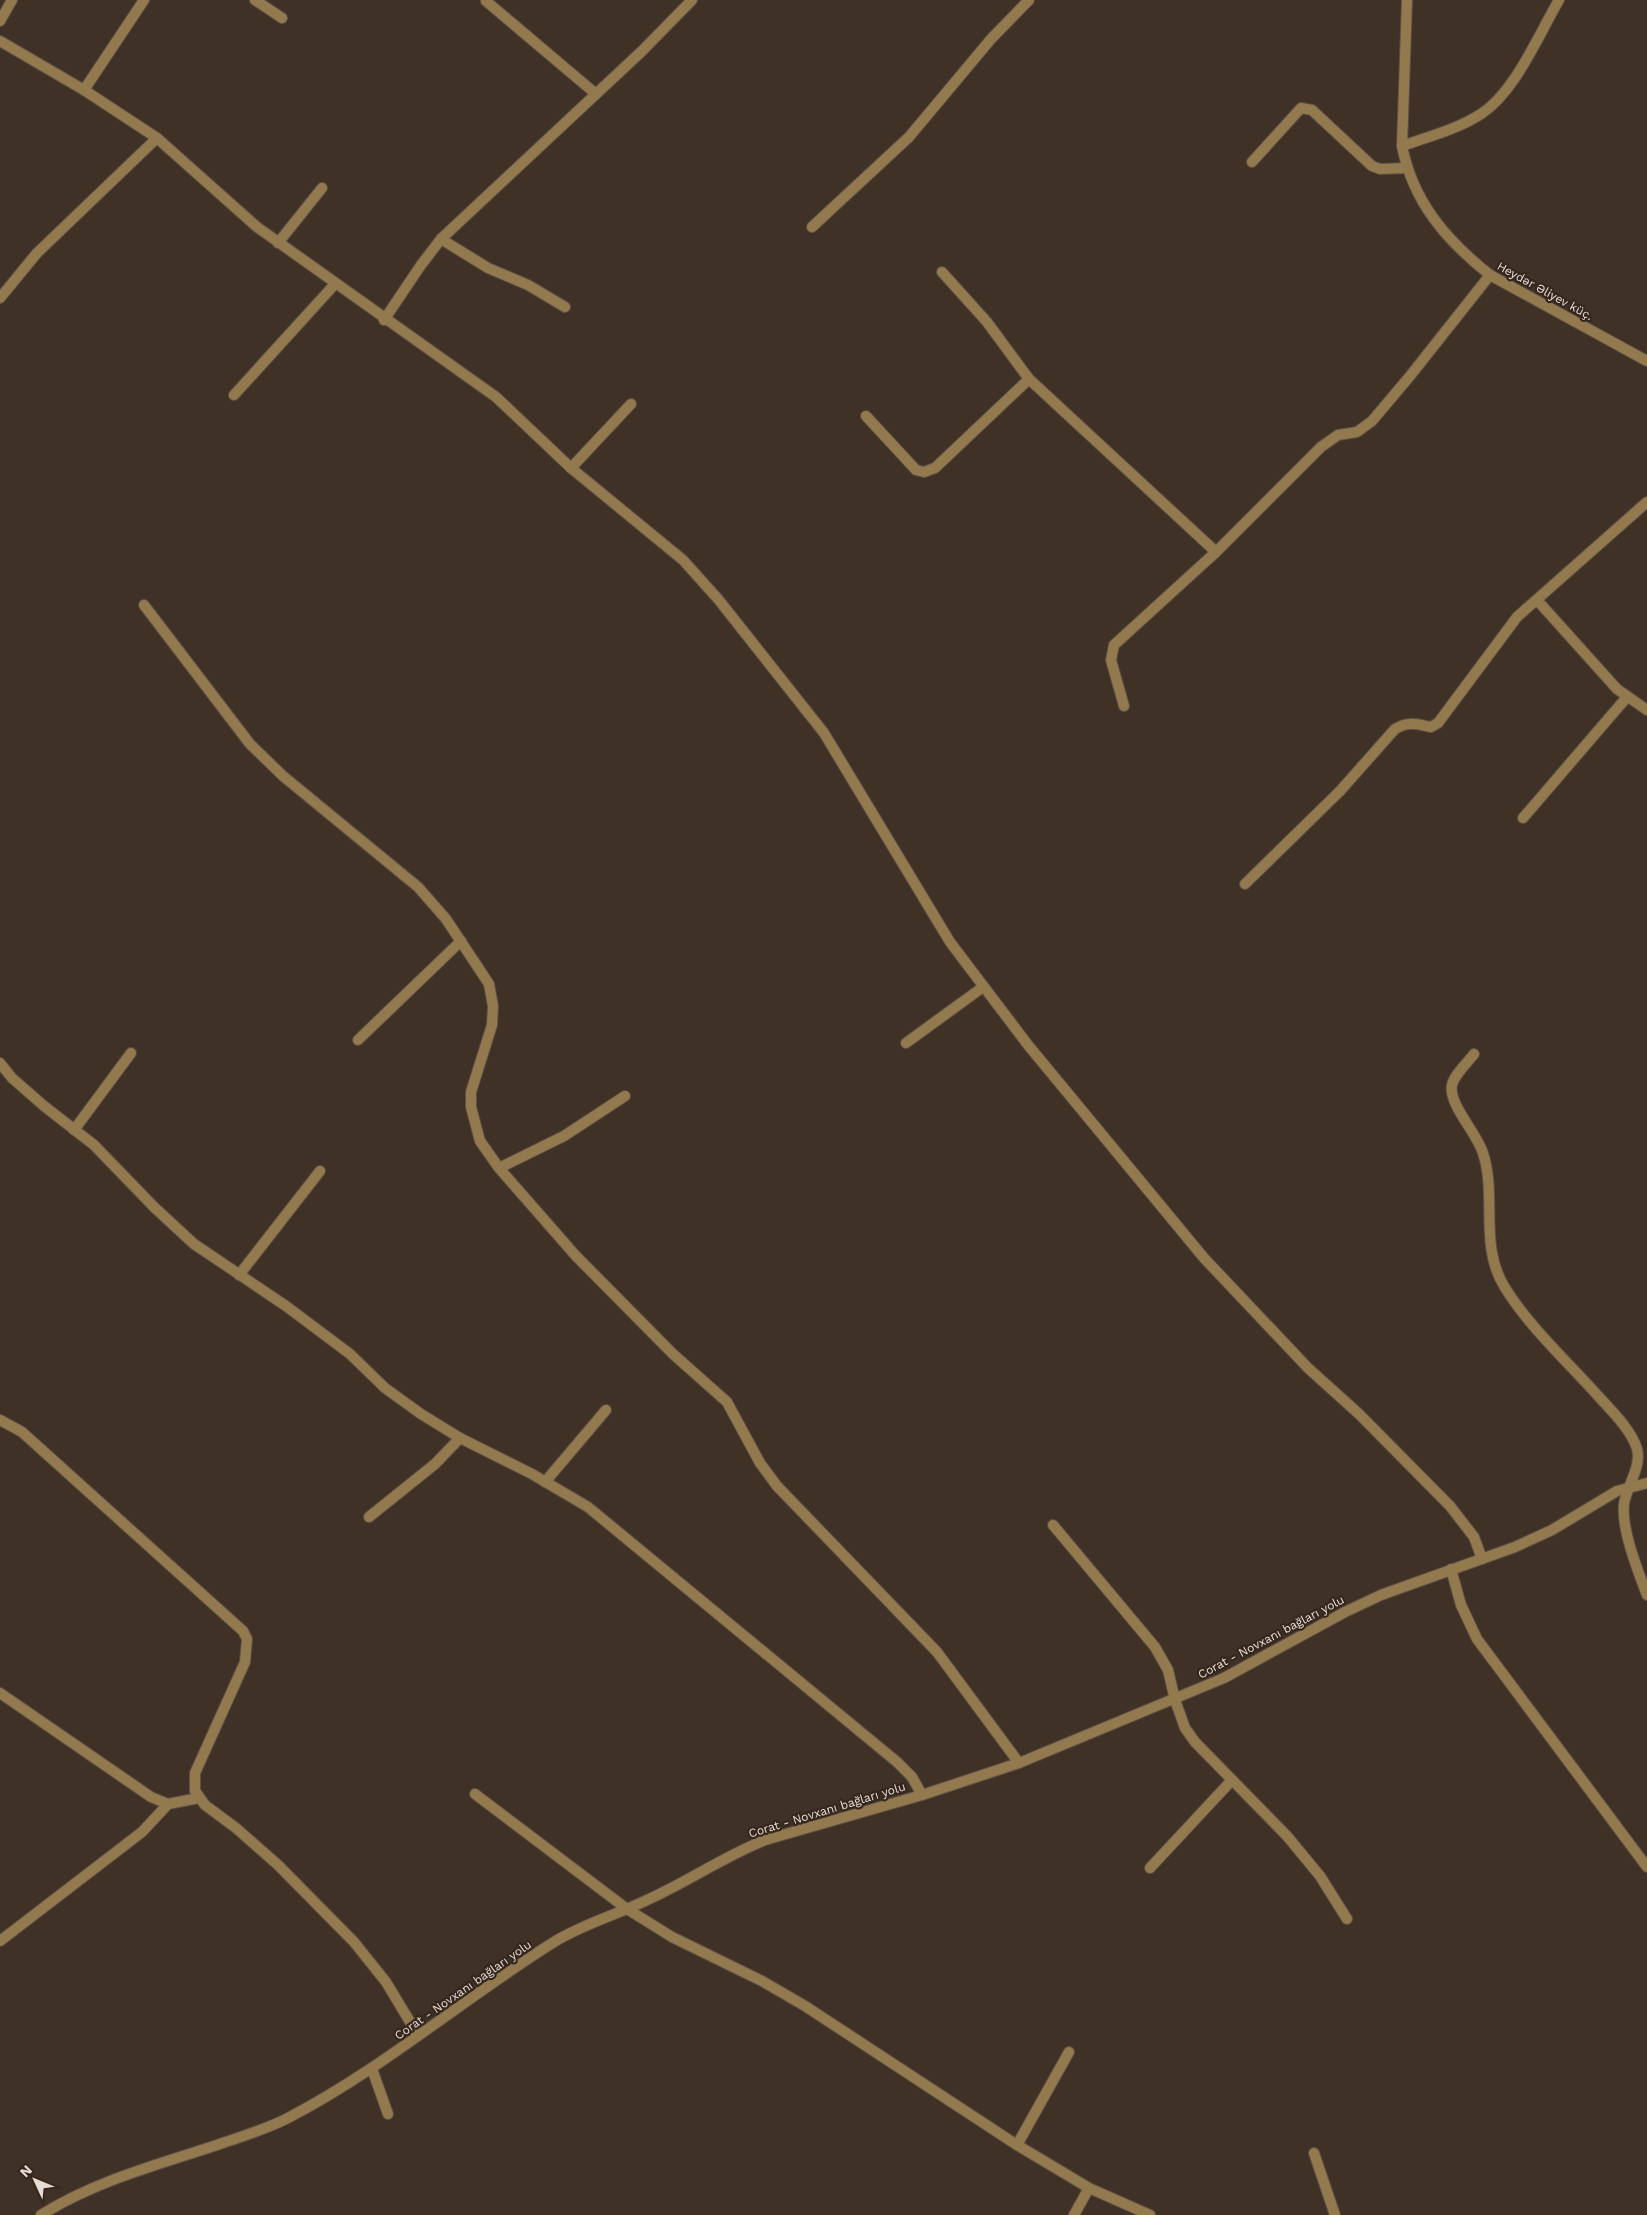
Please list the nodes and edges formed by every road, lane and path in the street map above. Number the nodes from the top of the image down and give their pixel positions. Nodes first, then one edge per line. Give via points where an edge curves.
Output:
1 (12, 0) edge
2 (144, 0) edge
3 (255, 0) edge
4 (692, 0) edge
5 (1029, 0) edge
6 (1407, 0) edge
7 (1559, 0) edge
8 (486, 1) edge
9 (282, 18) dead end
10 (0, 21) edge
11 (0, 41) edge
12 (84, 90) junction
13 (596, 94) junction
14 (157, 138) junction
15 (1402, 146) junction
16 (1252, 162) dead end
17 (1406, 168) junction
18 (322, 188) dead end
19 (812, 226) dead end
20 (442, 239) junction
21 (278, 243) junction
22 (942, 272) dead end
23 (1490, 275) junction
24 (335, 284) junction
25 (0, 298) edge
26 (564, 307) dead end
27 (384, 320) junction
28 (1647, 361) edge
29 (1029, 379) junction
30 (234, 395) dead end
31 (631, 404) dead end
32 (866, 416) dead end
33 (571, 468) junction
34 (1647, 502) edge
35 (1216, 552) junction
36 (1537, 600) junction
37 (144, 605) dead end
38 (1627, 697) junction
39 (1124, 706) dead end
40 (1647, 710) edge
41 (1523, 818) dead end
42 (1245, 884) dead end
43 (461, 941) junction
44 (983, 988) junction
45 (358, 1040) dead end
46 (906, 1043) dead end
47 (131, 1053) dead end
48 (1474, 1054) dead end
49 (0, 1063) edge
50 (625, 1096) dead end
51 (74, 1130) junction
52 (500, 1168) junction
53 (320, 1171) dead end
54 (239, 1275) junction
55 (606, 1410) dead end
56 (0, 1420) edge
57 (460, 1438) junction
58 (545, 1482) junction
59 (1647, 1483) edge
60 (1628, 1488) junction
61 (369, 1517) dead end
62 (1053, 1525) dead end
63 (1482, 1559) junction
64 (1451, 1569) junction
65 (1647, 1595) edge
66 (0, 1693) edge
67 (1175, 1700) junction
68 (1019, 1763) junction
69 (1232, 1780) junction
70 (474, 1794) dead end
71 (922, 1795) junction
72 (199, 1798) junction
73 (168, 1804) junction
74 (1647, 1867) edge
75 (1150, 1868) dead end
76 (628, 1909) junction
77 (1346, 1919) dead end
78 (0, 1941) edge
79 (418, 2035) junction
80 (1069, 2052) dead end
81 (372, 2069) junction
82 (388, 2114) dead end
83 (1016, 2145) junction
84 (1314, 2153) dead end
85 (1089, 2188) junction
86 (41, 2215) edge
87 (1074, 2215) edge
88 (1150, 2215) edge
89 (1335, 2215) edge

1 - 10 street
2 - 12 street
3 - 9 street
4 - 13 street
5 - 19 street via 991,39 909,137
6 - 15 street, Heydər Əliyev küç.
7 - 15 street via 1515,76 1495,102 1480,115
8 - 13 street
11 - 12 street
12 - 14 street
13 - 20 street
14 - 21 street
14 - 25 street via 37,253
15 - 17 street, Heydər Əliyev küç.
16 - 17 street via 1301,108 1312,110 1372,166 1380,169
17 - 23 street, Heydər Əliyev küç. via 1414,190 1433,218 1468,258
18 - 21 street
20 - 26 street via 488,268 528,285
20 - 27 street via 420,264
21 - 24 street
22 - 29 street via 987,322
23 - 28 street, Heydər Əliyev küç.
23 - 35 street via 1372,421 1357,432 1338,435 1321,447
24 - 27 street
24 - 30 street
27 - 33 street via 496,398
29 - 32 street via 935,468 924,472 916,470
29 - 35 street
31 - 33 street
33 - 44 street via 683,560 824,732 950,942
34 - 36 street
35 - 39 street via 1114,645 1111,660
36 - 38 street
36 - 42 street via 1503,632 1438,723 1431,727 1404,724 1395,730 1311,821
37 - 43 street via 250,744 283,776 418,888
38 - 40 street
38 - 41 street
43 - 45 street
43 - 52 street via 489,984 493,1006 492,1025 471,1092 471,1107 480,1141
44 - 46 street
44 - 63 street via 1204,1258 1308,1368 1360,1414 1450,1506 1474,1537
47 - 51 street
48 - 60 street via 1452,1083 1452,1096 1484,1159 1488,1174 1492,1257 1503,1284 1521,1309 1626,1430 1638,1450 1636,1468
49 - 51 street
50 - 52 street via 564,1136
51 - 54 street via 94,1145 176,1229
52 - 68 street via 576,1256 673,1354 727,1402 760,1463 777,1486 937,1652
53 - 54 street
54 - 57 street via 350,1354 392,1393
55 - 58 street
56 - 72 street via 22,1432 243,1631 247,1639 245,1662 195,1773 195,1791
57 - 58 street
57 - 61 street via 435,1464
58 - 71 street via 588,1508 882,1750 912,1777
59 - 60 street, Corat - Novxanı bağları yolu
60 - 63 street, Corat - Novxanı bağları yolu via 1601,1499 1552,1530
60 - 65 street via 1624,1519
62 - 67 street via 1155,1647 1168,1670
63 - 64 street, Corat - Novxanı bağları yolu
64 - 67 street, Corat - Novxanı bağları yolu via 1344,1612 1224,1678
64 - 74 street via 1461,1605 1476,1639
66 - 73 street via 134,1787
67 - 68 street, Corat - Novxanı bağları yolu
67 - 69 street via 1185,1728
68 - 71 street, Corat - Novxanı bağları yolu
69 - 75 street
69 - 77 street via 1288,1836 1320,1876
70 - 76 street
71 - 76 street, Corat - Novxanı bağları yolu via 765,1840
72 - 73 street
72 - 79 street via 278,1864 354,1942 386,1982
73 - 78 street via 142,1832
76 - 79 street, Corat - Novxanı bağları yolu via 554,1942
76 - 83 street via 672,1937 805,2006
79 - 81 street, Corat - Novxanı bağları yolu
80 - 83 street
81 - 82 street
81 - 86 street, Corat - Novxanı bağları yolu via 284,2120 103,2183
83 - 85 street
84 - 89 street
85 - 87 street
85 - 88 street

